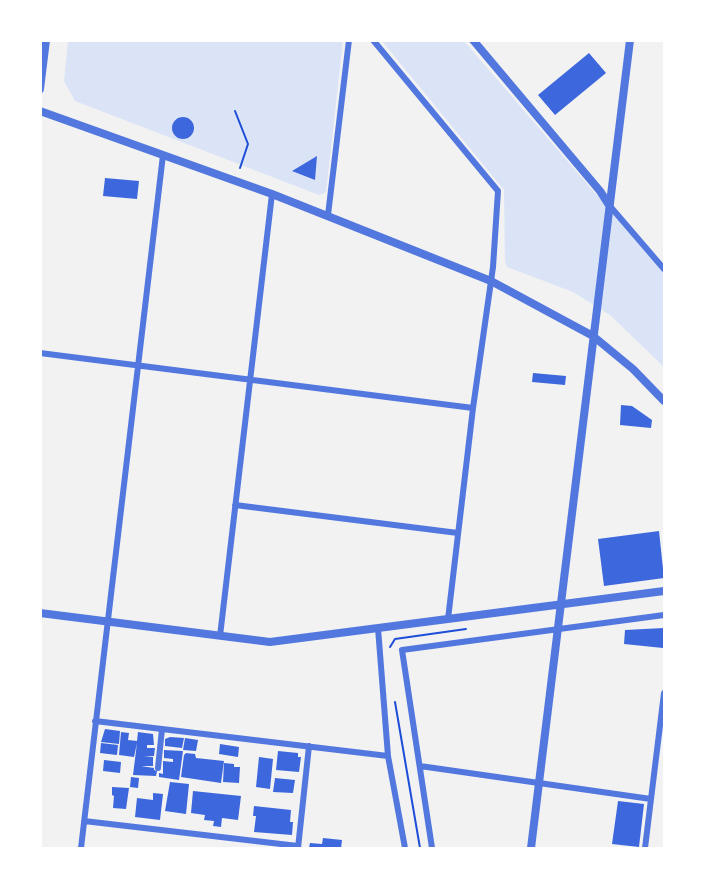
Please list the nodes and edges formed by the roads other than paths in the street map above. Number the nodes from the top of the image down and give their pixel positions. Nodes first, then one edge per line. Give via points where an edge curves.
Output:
1 (46, 40) edge
2 (349, 40) edge
3 (373, 40) edge
4 (473, 40) edge
5 (630, 40) edge
6 (40, 89) edge
7 (40, 111) edge
8 (163, 154) junction
9 (272, 194) junction
10 (609, 205) junction
11 (328, 215) junction
12 (664, 269) edge
13 (491, 281) junction
14 (593, 336) junction
15 (40, 353) edge
16 (139, 366) junction
17 (250, 380) junction
18 (664, 401) edge
19 (473, 408) junction
20 (235, 505) junction
21 (458, 533) junction
22 (664, 591) edge
23 (561, 604) junction
24 (40, 613) edge
25 (664, 615) edge
26 (448, 618) junction
27 (107, 622) junction
28 (378, 628) junction
29 (559, 629) junction
30 (220, 636) junction
31 (664, 693) edge
32 (95, 721) junction
33 (162, 729) junction
34 (309, 746) junction
35 (661, 752) edge
36 (388, 756) junction
37 (420, 766) junction
38 (158, 768) dead end
39 (540, 783) junction
40 (651, 799) junction
41 (84, 821) junction
42 (298, 848) edge
43 (81, 849) edge
44 (405, 849) edge
45 (432, 849) edge
46 (531, 849) edge
47 (645, 849) edge

1 - 6 street
2 - 11 street
3 - 13 street via 498,191
4 - 10 street
5 - 10 street
7 - 8 street
8 - 9 street
8 - 16 street
9 - 11 street
9 - 17 street
10 - 12 street
10 - 14 street
11 - 13 street
13 - 14 street
13 - 19 street
14 - 18 street
14 - 23 street
15 - 16 street
16 - 17 street
16 - 27 street
17 - 19 street
17 - 20 street
19 - 21 street
20 - 21 street
20 - 30 street
21 - 26 street
22 - 23 street
23 - 26 street
23 - 29 street
24 - 27 street
25 - 29 street
26 - 28 street
27 - 30 street
27 - 32 street
28 - 30 street via 270,642
28 - 36 street
29 - 37 street via 402,650
29 - 39 street
31 - 35 street
32 - 33 street
32 - 41 street
33 - 34 street
33 - 38 street
34 - 36 street
34 - 42 street
35 - 40 street
36 - 44 street
37 - 39 street
37 - 45 street
39 - 40 street
39 - 46 street
40 - 47 street
41 - 42 street
41 - 43 street

